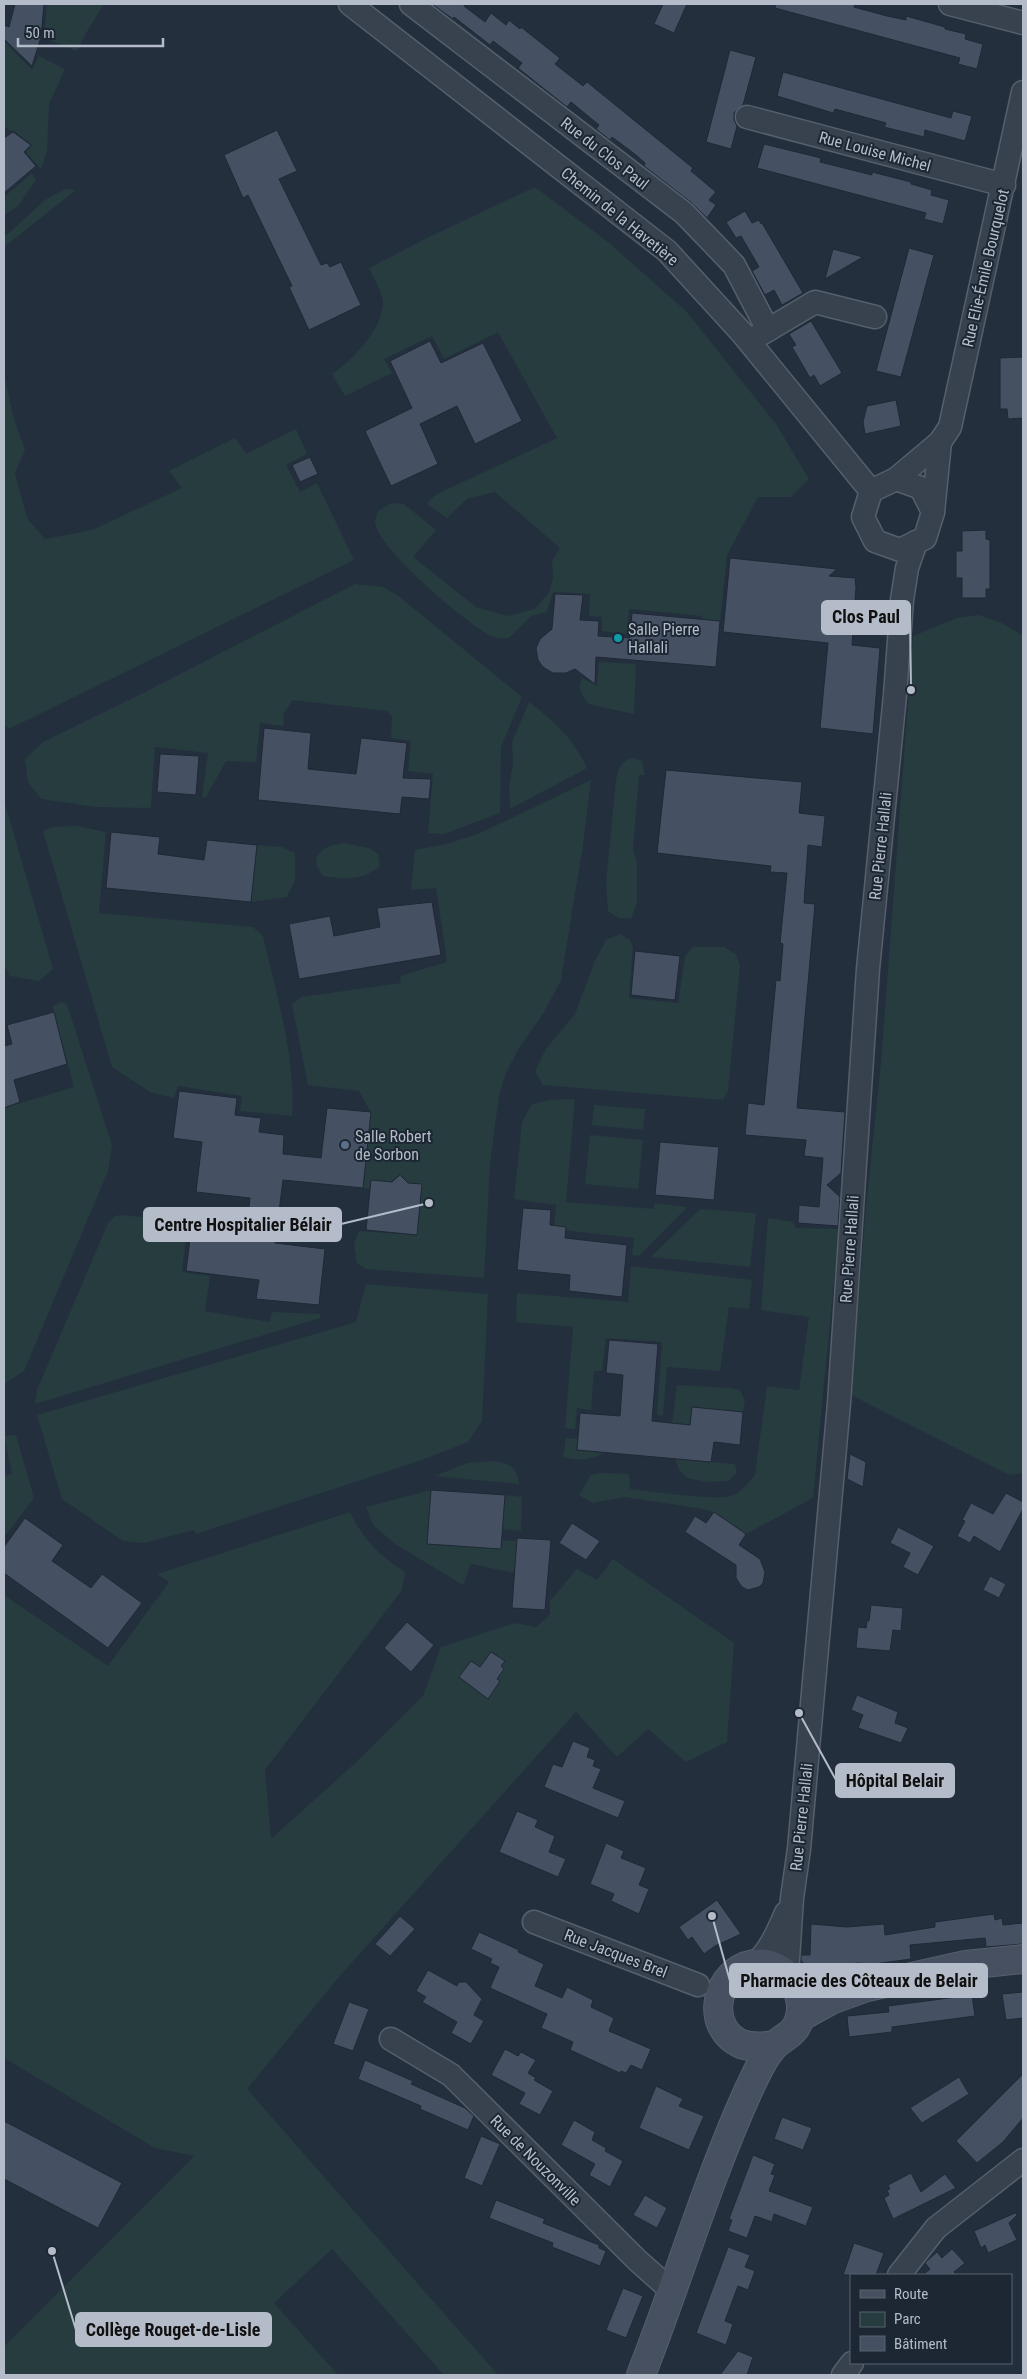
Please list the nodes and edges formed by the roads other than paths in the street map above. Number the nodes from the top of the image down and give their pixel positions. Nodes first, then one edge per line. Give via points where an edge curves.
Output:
1 (350, 4) edge
2 (411, 4) edge
3 (950, 4) edge
4 (1023, 23) edge
5 (1023, 92) edge
6 (747, 117) dead end
7 (1004, 185) junction
8 (875, 317) dead end
9 (768, 330) junction
10 (749, 342) junction
11 (940, 442) junction
12 (896, 479) junction
13 (871, 491) junction
14 (934, 512) junction
15 (875, 541) junction
16 (916, 542) junction
17 (902, 600) junction
18 (792, 1898) junction
19 (534, 1922) dead end
20 (1023, 1959) edge
21 (966, 1965) junction
22 (754, 1966) junction
23 (728, 1978) junction
24 (790, 1978) junction
25 (698, 1985) junction
26 (719, 2014) junction
27 (800, 2017) junction
28 (391, 2040) dead end
29 (738, 2042) junction
30 (774, 2045) junction
31 (732, 2128) junction
32 (1023, 2160) edge
33 (900, 2274) edge
34 (673, 2292) junction
35 (851, 2364) edge
36 (641, 2375) edge
37 (843, 2375) edge

1 - 10 street, Chemin de la Havetière via 667,251
2 - 9 street, Rue du Clos Paul via 684,213 734,265
3 - 4 street
5 - 7 street, Rue Elie-Émile Bourquelot
6 - 7 street, Rue Louise Michel
7 - 11 street, Rue Elie-Émile Bourquelot via 950,428
8 - 9 street via 815,302
9 - 10 street
10 - 13 street, Chemin de la Havetière
11 - 12 street, Rue Elie-Émile Bourquelot
11 - 14 street, Rue Elie-Émile Bourquelot
12 - 13 street
12 - 14 street via 921,488
13 - 15 street via 863,517
14 - 16 street via 925,538
15 - 16 street via 900,550
15 - 17 street, Rue Pierre Hallali via 892,565
16 - 17 street, Rue Pierre Hallali via 907,568
17 - 18 street, Rue Pierre Hallali via 868,969 839,1403
18 - 22 street, Rue Pierre Hallali via 774,1941
18 - 24 street, Rue Pierre Hallali
19 - 25 street, Rue Jacques Brel
20 - 21 main road
21 - 24 main road via 927,1967 825,1983
21 - 27 main road via 867,1987 830,2000
22 - 23 main road via 746,1966
22 - 24 main road via 764,1964 778,1968
23 - 25 street
23 - 26 main road via 718,1998
24 - 27 main road via 801,2000
25 - 26 street
26 - 29 main road via 722,2024
27 - 30 main road via 793,2031
28 - 34 street, Rue de Nouzonville via 451,2075
29 - 30 main road via 757,2048
29 - 31 main road via 744,2066 743,2087
30 - 31 main road via 758,2070
31 - 34 main road
32 - 33 street via 936,2228
34 - 36 main road
35 - 37 street

